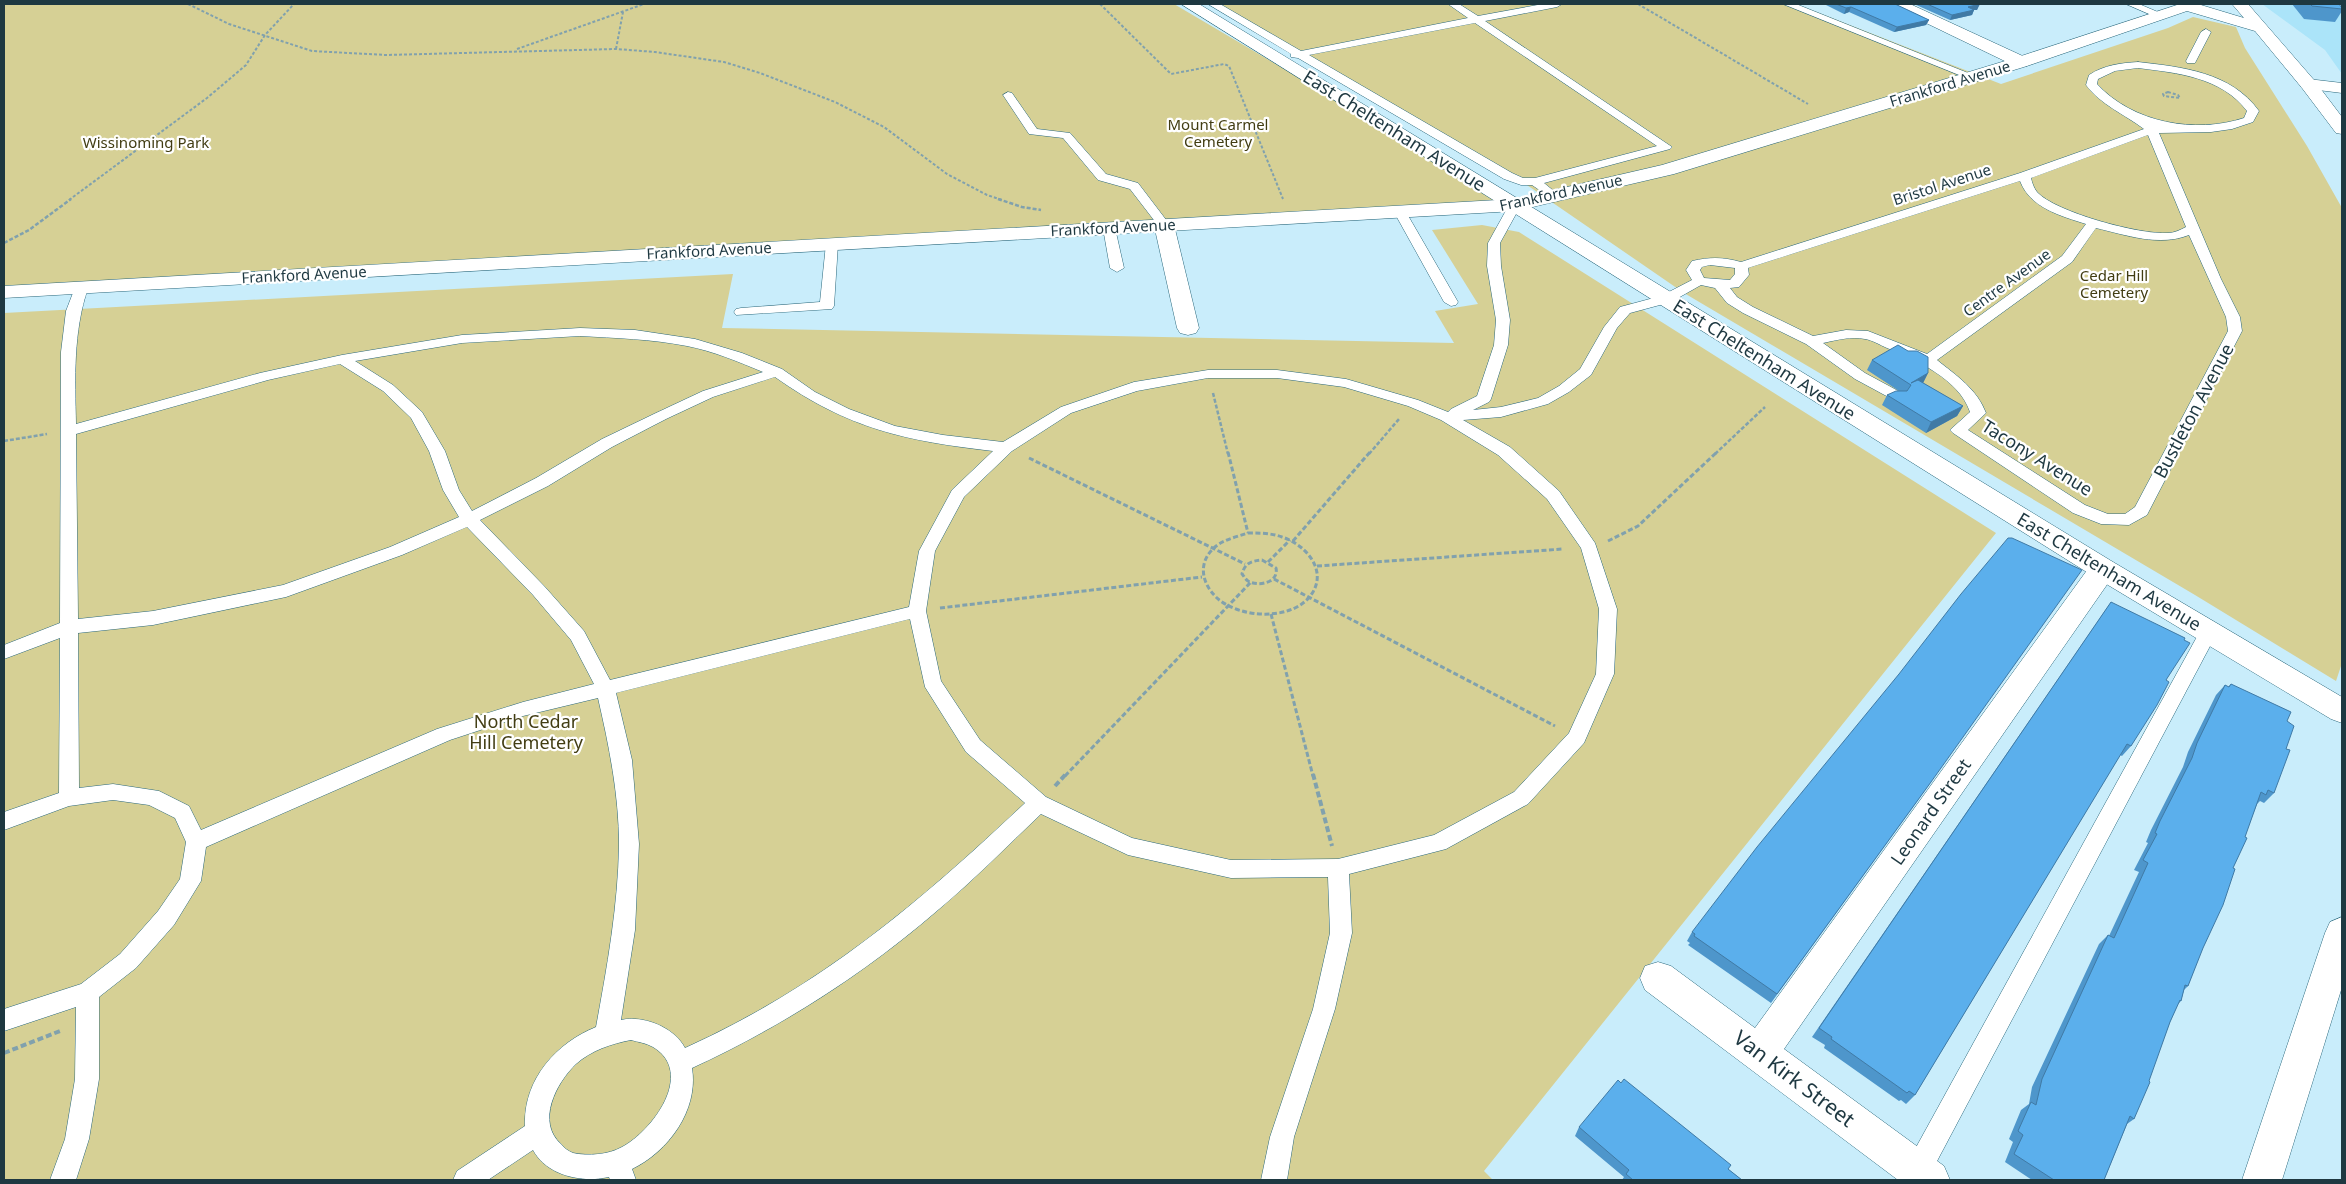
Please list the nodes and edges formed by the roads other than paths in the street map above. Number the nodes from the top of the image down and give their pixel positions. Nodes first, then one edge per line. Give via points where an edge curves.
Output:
1 (1189, 4) edge
2 (1213, 4) edge
3 (1453, 4) edge
4 (1557, 4) edge
5 (1788, 4) edge
6 (1898, 4) edge
7 (2131, 4) edge
8 (2240, 4) edge
9 (2339, 4) edge
10 (2190, 5) edge
11 (2342, 7) edge
12 (2160, 15) junction
13 (1476, 20) junction
14 (2211, 25) junction
15 (2260, 28) junction
16 (1299, 54) junction
17 (1277, 59) junction
18 (2190, 61) junction
19 (2021, 62) junction
20 (2138, 65) junction
21 (1973, 77) junction
22 (2308, 84) junction
23 (2342, 88) edge
24 (2233, 90) junction
25 (1008, 95) dead end
26 (2134, 115) junction
27 (2189, 128) junction
28 (2342, 129) edge
29 (2152, 130) junction
30 (2024, 176) junction
31 (1535, 182) junction
32 (1554, 196) junction
33 (1515, 206) junction
34 (1400, 212) junction
35 (2094, 222) junction
36 (1164, 224) junction
37 (1109, 228) junction
38 (2194, 228) junction
39 (832, 244) junction
40 (1741, 266) junction
41 (1116, 268) dead end
42 (1699, 281) junction
43 (1720, 285) junction
44 (81, 288) junction
45 (4, 292) edge
46 (1666, 299) junction
47 (1451, 302) dead end
48 (741, 312) dead end
49 (1188, 328) dead end
50 (1810, 341) junction
51 (342, 359) junction
52 (1928, 360) junction
53 (777, 372) junction
54 (1897, 396) edge
55 (1446, 417) junction
56 (68, 431) junction
57 (1006, 447) junction
58 (469, 519) junction
59 (2128, 519) joint
60 (2102, 569) junction
61 (917, 611) junction
62 (68, 626) junction
63 (2208, 633) junction
64 (4, 652) edge
65 (606, 690) junction
66 (2342, 711) edge
67 (69, 798) junction
68 (1039, 803) junction
69 (4, 821) edge
70 (196, 842) junction
71 (1338, 868) junction
72 (2342, 933) edge
73 (1658, 978) dead end
74 (88, 992) junction
75 (4, 1020) edge
76 (606, 1034) junction
77 (1759, 1054) junction
78 (680, 1062) junction
79 (538, 1132) junction
80 (620, 1171) edge
81 (1921, 1177) edge
82 (63, 1180) edge
83 (466, 1180) edge
84 (1274, 1180) edge
85 (2262, 1180) edge

1 - 17 main road, East Cheltenham Avenue
2 - 16 lane
3 - 13 lane
4 - 13 lane
5 - 21 lane
6 - 19 main road
7 - 12 lane
8 - 15 main road
9 - 11 lane
10 - 12 main road, Frankford Avenue
10 - 14 main road
12 - 19 main road, Frankford Avenue
13 - 16 lane
13 - 31 lane via 1666,147
14 - 15 main road
14 - 18 lane
15 - 22 main road
16 - 17 lane
16 - 31 lane via 1508,176
17 - 33 main road, East Cheltenham Avenue
18 - 20 lane
18 - 24 lane
19 - 21 main road, Frankford Avenue
20 - 24 lane via 2187,72
20 - 26 lane via 2102,70 2093,77 2091,85 2098,95
21 - 32 main road, Frankford Avenue via 1667,170
22 - 23 main road
22 - 28 main road
24 - 27 lane via 2247,101 2253,112 2249,120 2229,127
25 - 36 lane via 1033,132 1066,135 1102,177 1134,186
26 - 27 lane
26 - 29 lane
27 - 29 lane, Bristol Avenue
29 - 30 lane, Bristol Avenue
29 - 38 lane, Bustleton Avenue
30 - 35 lane via 2028,188 2038,198
30 - 40 lane, Bristol Avenue
31 - 32 lane
32 - 33 main road, Frankford Avenue
33 - 34 main road, Frankford Avenue
33 - 46 main road, East Cheltenham Avenue
33 - 55 lane via 1494,242 1501,344 1484,399
34 - 36 main road, Frankford Avenue
34 - 47 lane
35 - 38 lane via 2136,234 2166,237
35 - 52 lane, Centre Avenue via 2067,259
36 - 37 main road, Frankford Avenue
36 - 49 main road
37 - 39 main road, Frankford Avenue
37 - 41 lane
38 - 59 lane, Bustleton Avenue via 2233,317 2235,331 2141,511
39 - 44 main road, Frankford Avenue
39 - 48 lane via 827,306
40 - 42 lane via 1722,261 1697,264 1693,270
40 - 43 lane via 1742,275 1734,284
42 - 43 lane
42 - 46 lane
43 - 50 lane via 1732,300 1748,310
44 - 45 main road, Frankford Avenue
44 - 56 lane via 72,312 68,352
46 - 55 lane via 1625,310 1611,327 1586,372 1543,401 1502,412
46 - 60 main road, East Cheltenham Avenue
50 - 52 lane, Tacony Avenue via 1846,334 1868,336
50 - 54 lane via 1860,376
51 - 53 lane via 462,338 580,332 635,334 690,342
51 - 56 lane via 265,376
51 - 58 lane via 388,388 417,415 451,490
52 - 59 lane, Tacony Avenue via 1974,401 1978,412 1958,430 2079,509 2107,520
53 - 57 lane via 810,396 892,430
53 - 58 lane via 708,394 661,416
55 - 57 lane via 1413,402 1346,383 1277,374 1208,374 1134,386 1066,410
55 - 71 lane via 1504,451 1553,495 1589,547 1608,608 1605,674 1577,738 1521,798 1439,843
56 - 62 lane
57 - 61 lane via 958,494 944,518 927,551
58 - 62 lane via 396,551 286,591 153,618
58 - 65 lane via 578,636
60 - 63 main road, East Cheltenham Avenue
60 - 77 main road, Leonard Street
61 - 65 lane
61 - 68 lane via 932,682 973,746
62 - 64 lane
62 - 67 lane
63 - 66 main road, East Cheltenham Avenue
63 - 81 lane
65 - 70 lane via 523,709 444,734
65 - 76 lane via 622,760 629,844 624,930
67 - 69 lane
67 - 70 lane via 113,792 152,797 182,812
68 - 71 lane via 1128,846 1231,868
68 - 78 lane via 930,904 835,976 723,1043
70 - 74 lane via 190,881 166,918 128,961
71 - 84 lane via 1341,933 1324,1009 1282,1137
72 - 85 main road
73 - 77 main road, Van Kirk Street
74 - 75 lane
74 - 82 lane via 87,1079 77,1139
76 - 78 lane via 631,1029 652,1034 670,1045
76 - 79 lane via 581,1046 560,1063 545,1085 537,1109
77 - 81 main road, Van Kirk Street
78 - 80 lane via 682,1084 676,1108 661,1131
79 - 80 lane via 549,1152 568,1164
79 - 83 lane

